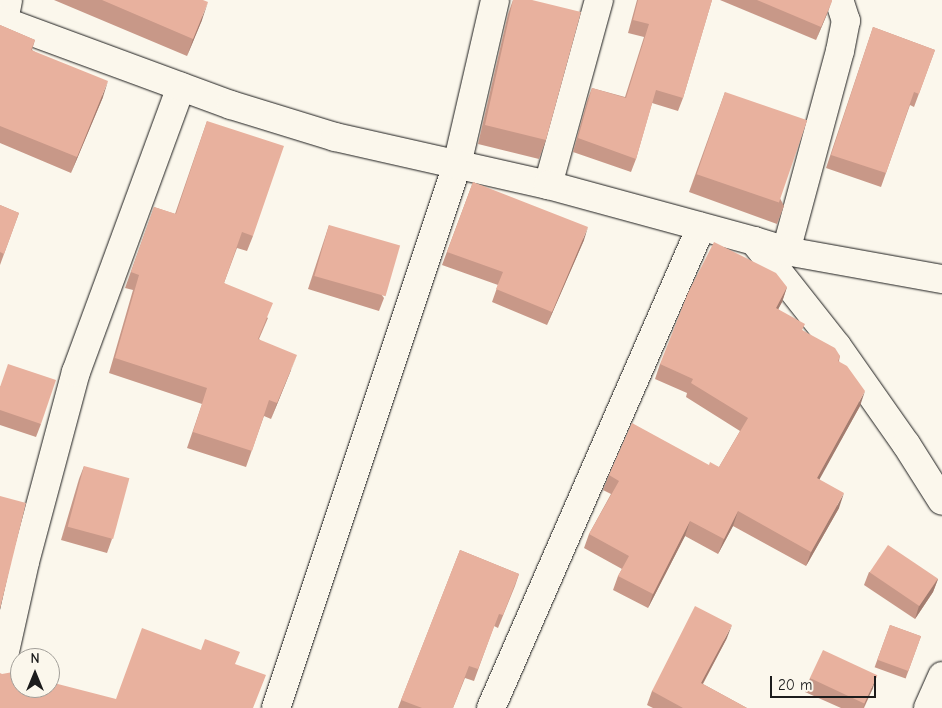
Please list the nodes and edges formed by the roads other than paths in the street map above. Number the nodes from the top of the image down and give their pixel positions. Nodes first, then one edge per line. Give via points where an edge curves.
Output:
1 (494, 0) edge
2 (599, 0) edge
3 (839, 0) edge
4 (4, 14) edge
5 (181, 87) junction
6 (457, 166) junction
7 (548, 185) junction
8 (701, 227) junction
9 (754, 241) junction
10 (786, 251) junction
11 (942, 279) edge
12 (942, 501) edge
13 (0, 674) edge
14 (942, 676) edge
15 (276, 708) edge
16 (491, 708) edge
17 (928, 708) edge

1 - 6 street
2 - 7 street
3 - 10 street via 846,21 840,51
4 - 5 street
5 - 6 street via 335,137
5 - 13 street via 76,372 27,553
6 - 7 street
6 - 15 street
7 - 8 street
8 - 9 street
8 - 16 street
9 - 10 street
9 - 12 street via 837,346
10 - 11 street
14 - 17 street

